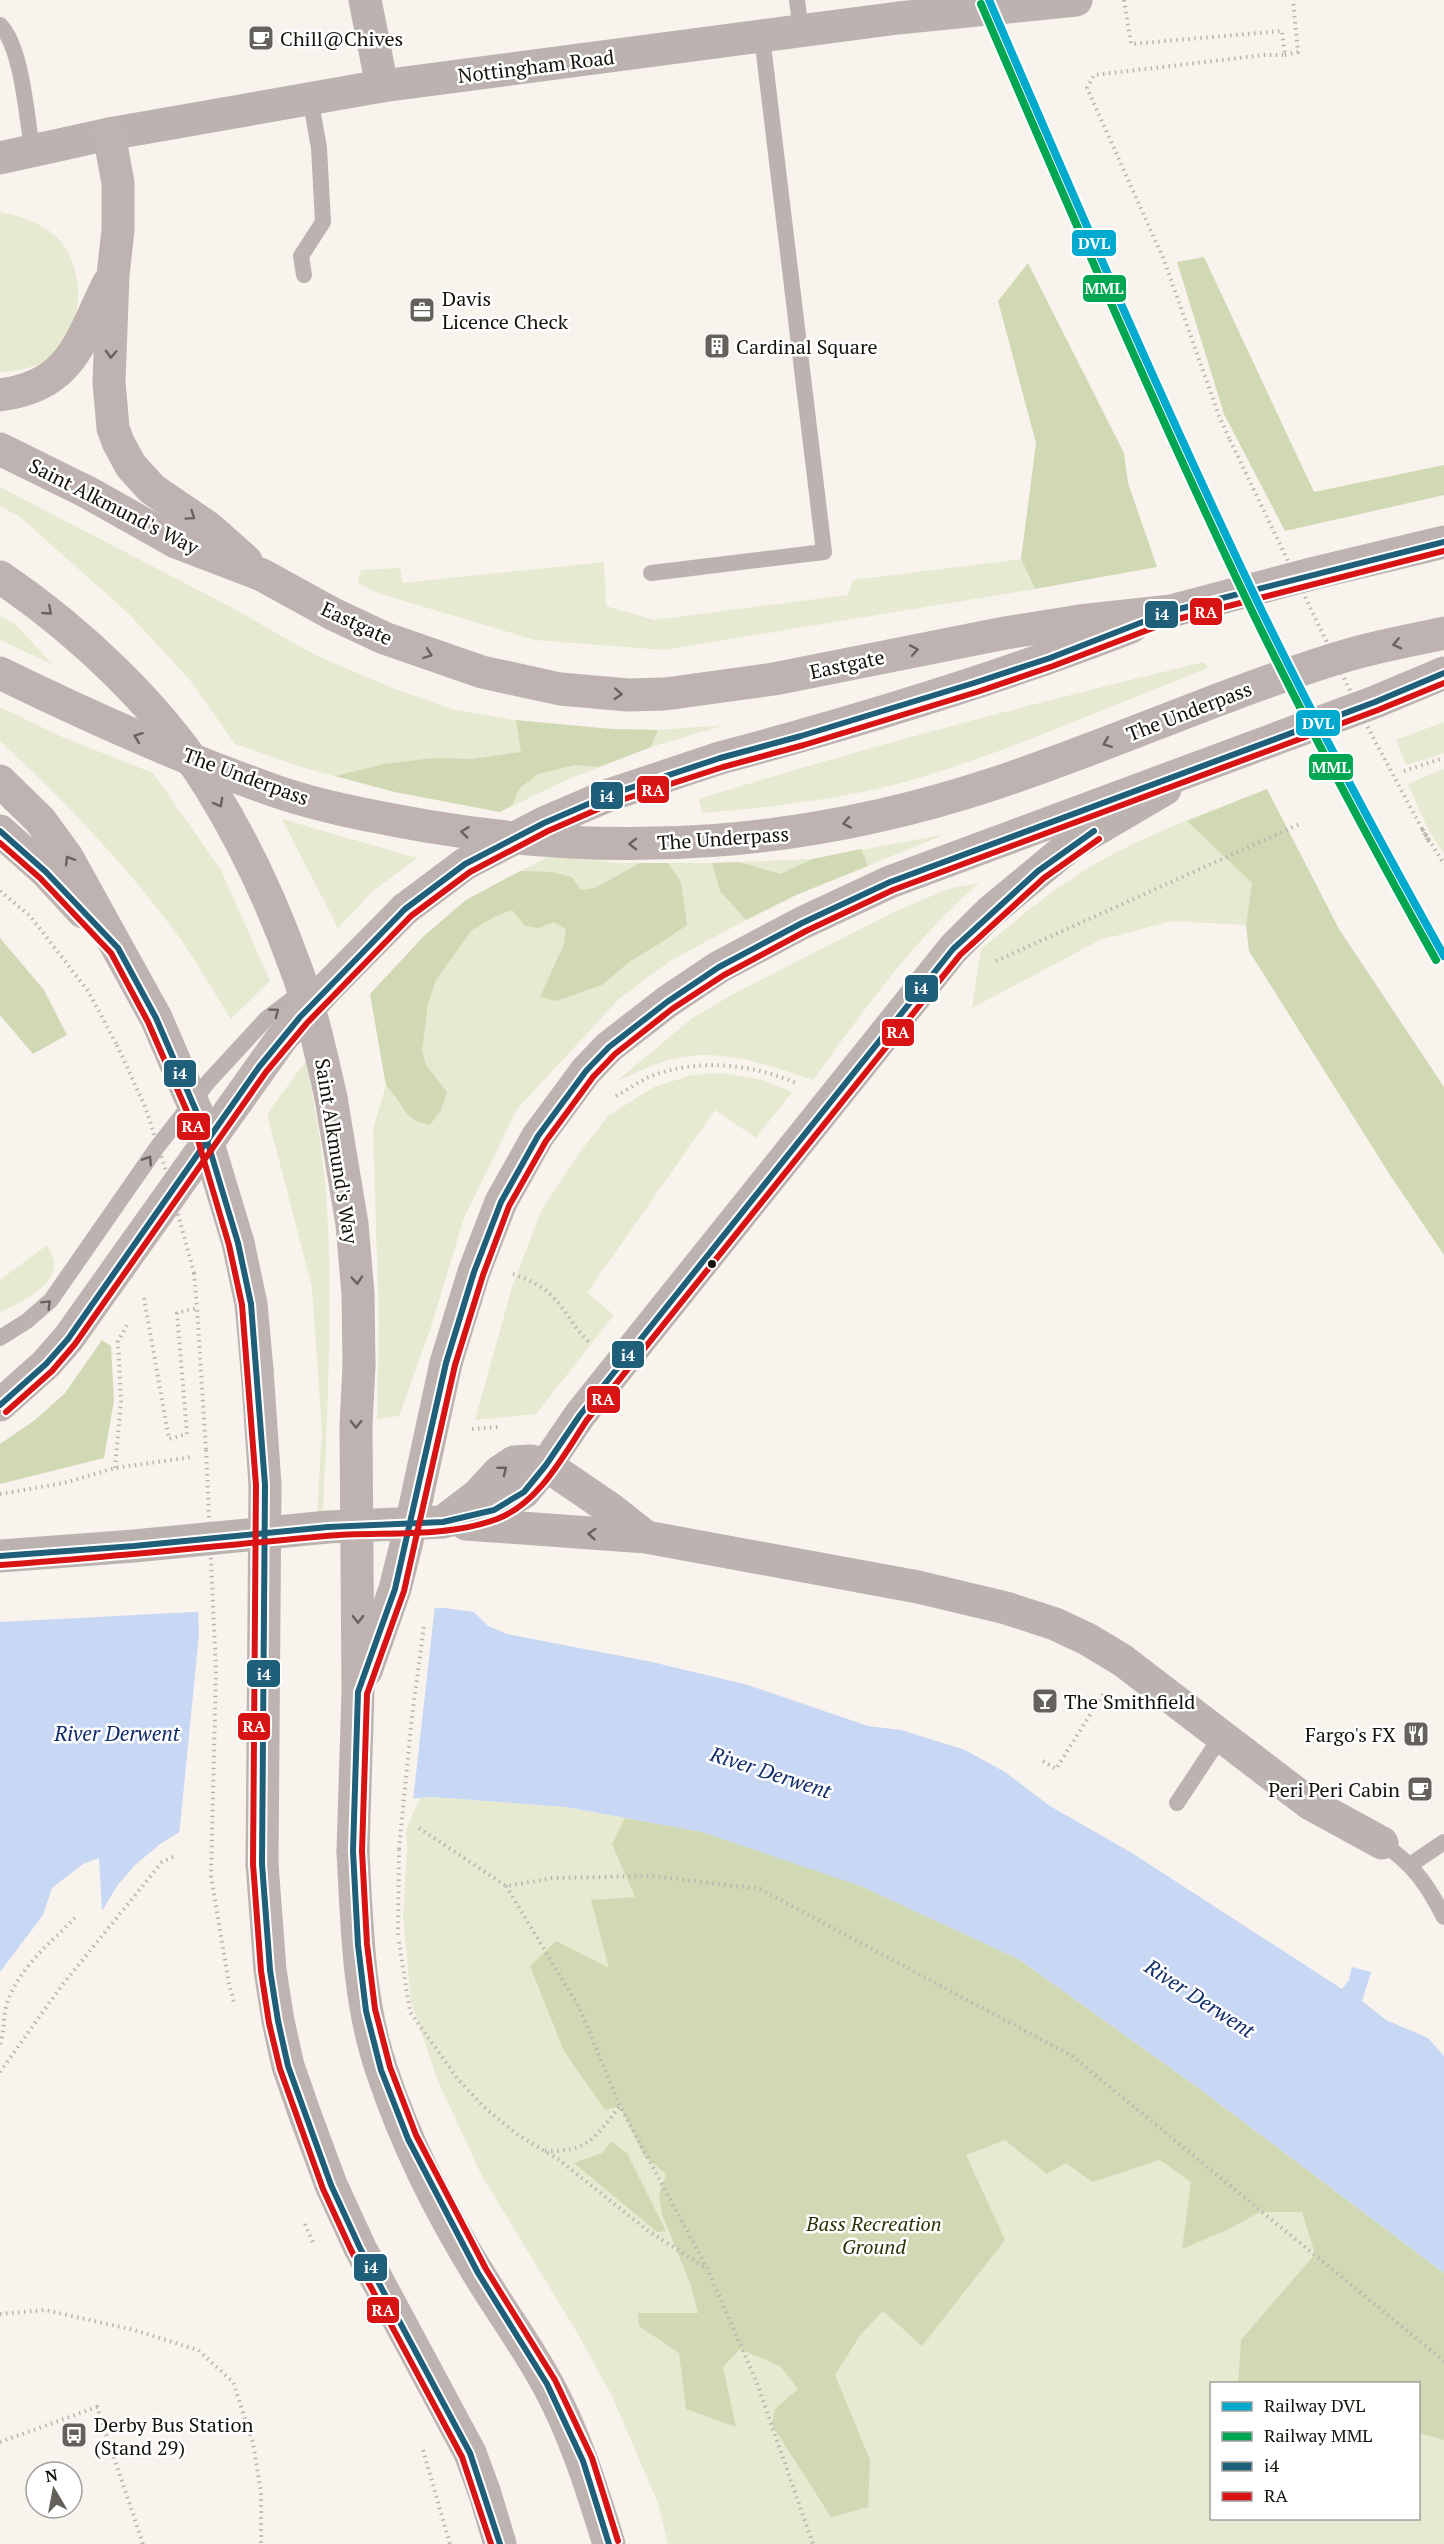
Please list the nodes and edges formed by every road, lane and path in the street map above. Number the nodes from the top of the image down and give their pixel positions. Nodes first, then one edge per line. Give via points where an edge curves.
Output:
1 (365, 0) edge
2 (798, 0) edge
3 (1076, 0) edge
4 (1124, 0) edge
5 (1293, 0) edge
6 (0, 25) edge
7 (801, 32) junction
8 (762, 37) junction
9 (1285, 55) junction
10 (381, 86) junction
11 (310, 98) junction
12 (109, 134) junction
13 (32, 150) junction
14 (0, 158) edge
15 (113, 275) junction
16 (304, 275) dead end
17 (0, 395) edge
18 (0, 449) edge
19 (1444, 542) edge
20 (651, 573) dead end
21 (262, 575) junction
22 (0, 578) edge
23 (1171, 611) junction
24 (1444, 633) edge
25 (0, 673) edge
26 (1444, 673) edge
27 (1444, 758) edge
28 (1211, 762) junction
29 (1404, 771) dead end
30 (0, 781) edge
31 (1302, 823) dead end
32 (0, 831) edge
33 (1444, 864) edge
34 (0, 891) edge
35 (378, 935) junction
36 (118, 948) junction
37 (994, 962) dead end
38 (610, 1099) dead end
39 (834, 1101) junction
40 (524, 1278) dead end
41 (139, 1305) dead end
42 (196, 1308) junction
43 (128, 1323) dead end
44 (579, 1334) dead end
45 (0, 1338) edge
46 (0, 1405) edge
47 (192, 1457) dead end
48 (546, 1465) junction
49 (115, 1468) junction
50 (0, 1494) edge
51 (443, 1522) junction
52 (646, 1537) junction
53 (0, 1556) edge
54 (1122, 1660) junction
55 (358, 1692) junction
56 (1222, 1735) junction
57 (1043, 1761) dead end
58 (1177, 1803) dead end
59 (419, 1828) dead end
60 (1444, 1842) edge
61 (1382, 1843) joint
62 (399, 1849) dead end
63 (177, 1855) dead end
64 (1410, 1865) junction
65 (211, 1876) dead end
66 (506, 1886) junction
67 (76, 1917) dead end
68 (1444, 1917) edge
69 (0, 2044) edge
70 (0, 2072) edge
71 (620, 2106) junction
72 (544, 2151) junction
73 (707, 2268) junction
74 (0, 2314) edge
75 (1444, 2361) edge
76 (0, 2442) edge
77 (143, 2544) edge
78 (261, 2544) edge
79 (500, 2544) edge
80 (609, 2544) edge
81 (813, 2544) edge

1 - 10 street
2 - 7 lane
3 - 7 street, Nottingham Road
4 - 9 path via 1131,44 1282,32
5 - 9 path via 1298,52
6 - 13 lane via 18,59
7 - 8 street, Nottingham Road
8 - 10 street, Nottingham Road
8 - 20 lane via 824,552
9 - 33 path, bridge via 1094,75 1087,88 1164,260 1230,440 1366,724
10 - 11 street, Nottingham Road
11 - 12 street, Nottingham Road
11 - 16 lane via 319,148 323,222 301,256
12 - 13 street, Nottingham Road
12 - 15 main road via 118,183
13 - 14 street, Nottingham Road
15 - 17 main road via 79,348 62,369 41,384
15 -> 21 main road via 109,382 113,428 124,455 152,489 209,528
18 - 21 main road, Saint Alkmund's Way via 176,542
19 - 23 main road, Eastgate
21 -> 23 main road, Eastgate via 384,638 482,672 560,689 628,695 665,694 774,679 1005,633
22 -> 55 main road, Saint Alkmund's Way, bridge via 42,606 120,676 166,728 210,788 242,845 296,968 332,1098 352,1224 358,1294
23 - 35 main road, bridge via 996,676 609,795 465,864 405,909
24 -> 25 main road, The Underpass via 1350,654 1220,698 992,784 904,811 803,832 693,844 565,843 461,832 380,818 281,793 97,720
26 - 28 main road
27 - 29 path
28 - 39 street via 1073,843 990,912 953,949
28 - 55 main road, bridge via 890,882 801,923 719,967 667,1002 609,1047 586,1071 538,1136 501,1202 474,1272 446,1363 395,1589
36 -> 30 main road via 67,857 40,820
31 - 37 path
32 - 36 main road via 46,872
34 - 42 path, bridge via 31,917 88,991 117,1046 146,1109 167,1174 194,1273
45 -> 35 lane via 27,1322 51,1300 158,1146 208,1082 266,1019
35 - 46 main road via 300,1017 260,1067 68,1339
36 - 79 main road, bridge via 156,1017 203,1127 238,1243 251,1304 265,1485 262,1864 270,1970 288,2066 331,2185 360,2248 470,2453
38 - 39 path via 647,1078 708,1065 777,1075
39 - 48 street via 580,1415
40 - 44 path via 554,1298
41 - 42 path via 144,1296 169,1439 187,1434 177,1313
42 - 65 path, bridge via 216,1671
43 - 49 path via 118,1341 121,1402
47 - 49 path
48 - 51 street via 514,1462
48 - 52 street
49 - 50 path via 64,1483
52 -> 51 street
51 - 53 street via 328,1527
52 - 54 street via 918,1587 1006,1608 1055,1624
54 - 56 street
54 - 57 path via 1056,1769
55 - 80 main road, Saint Alkmund's Way, bridge via 353,1851 358,1945 366,2011 381,2070 408,2139 444,2211 547,2384 583,2461
56 - 58 lane
56 - 61 street via 1309,1803
59 - 66 path
60 - 64 lane
61 - 64 lane
62 - 72 path via 398,1934 410,2012 457,2078 485,2108
63 - 70 path via 162,1862 63,1984
64 - 68 lane via 1422,1877
66 - 71 path via 579,2007
66 - 75 path via 553,1878 653,1876 759,1889 1072,2056
67 - 69 path via 31,1962 7,2004
71 - 72 path via 582,2147 564,2152
71 - 73 path
72 - 73 path via 647,2230
73 - 81 path via 757,2383
74 - 78 path via 45,2310 134,2330 198,2350 233,2382 253,2443 261,2492
76 - 77 path via 97,2407

